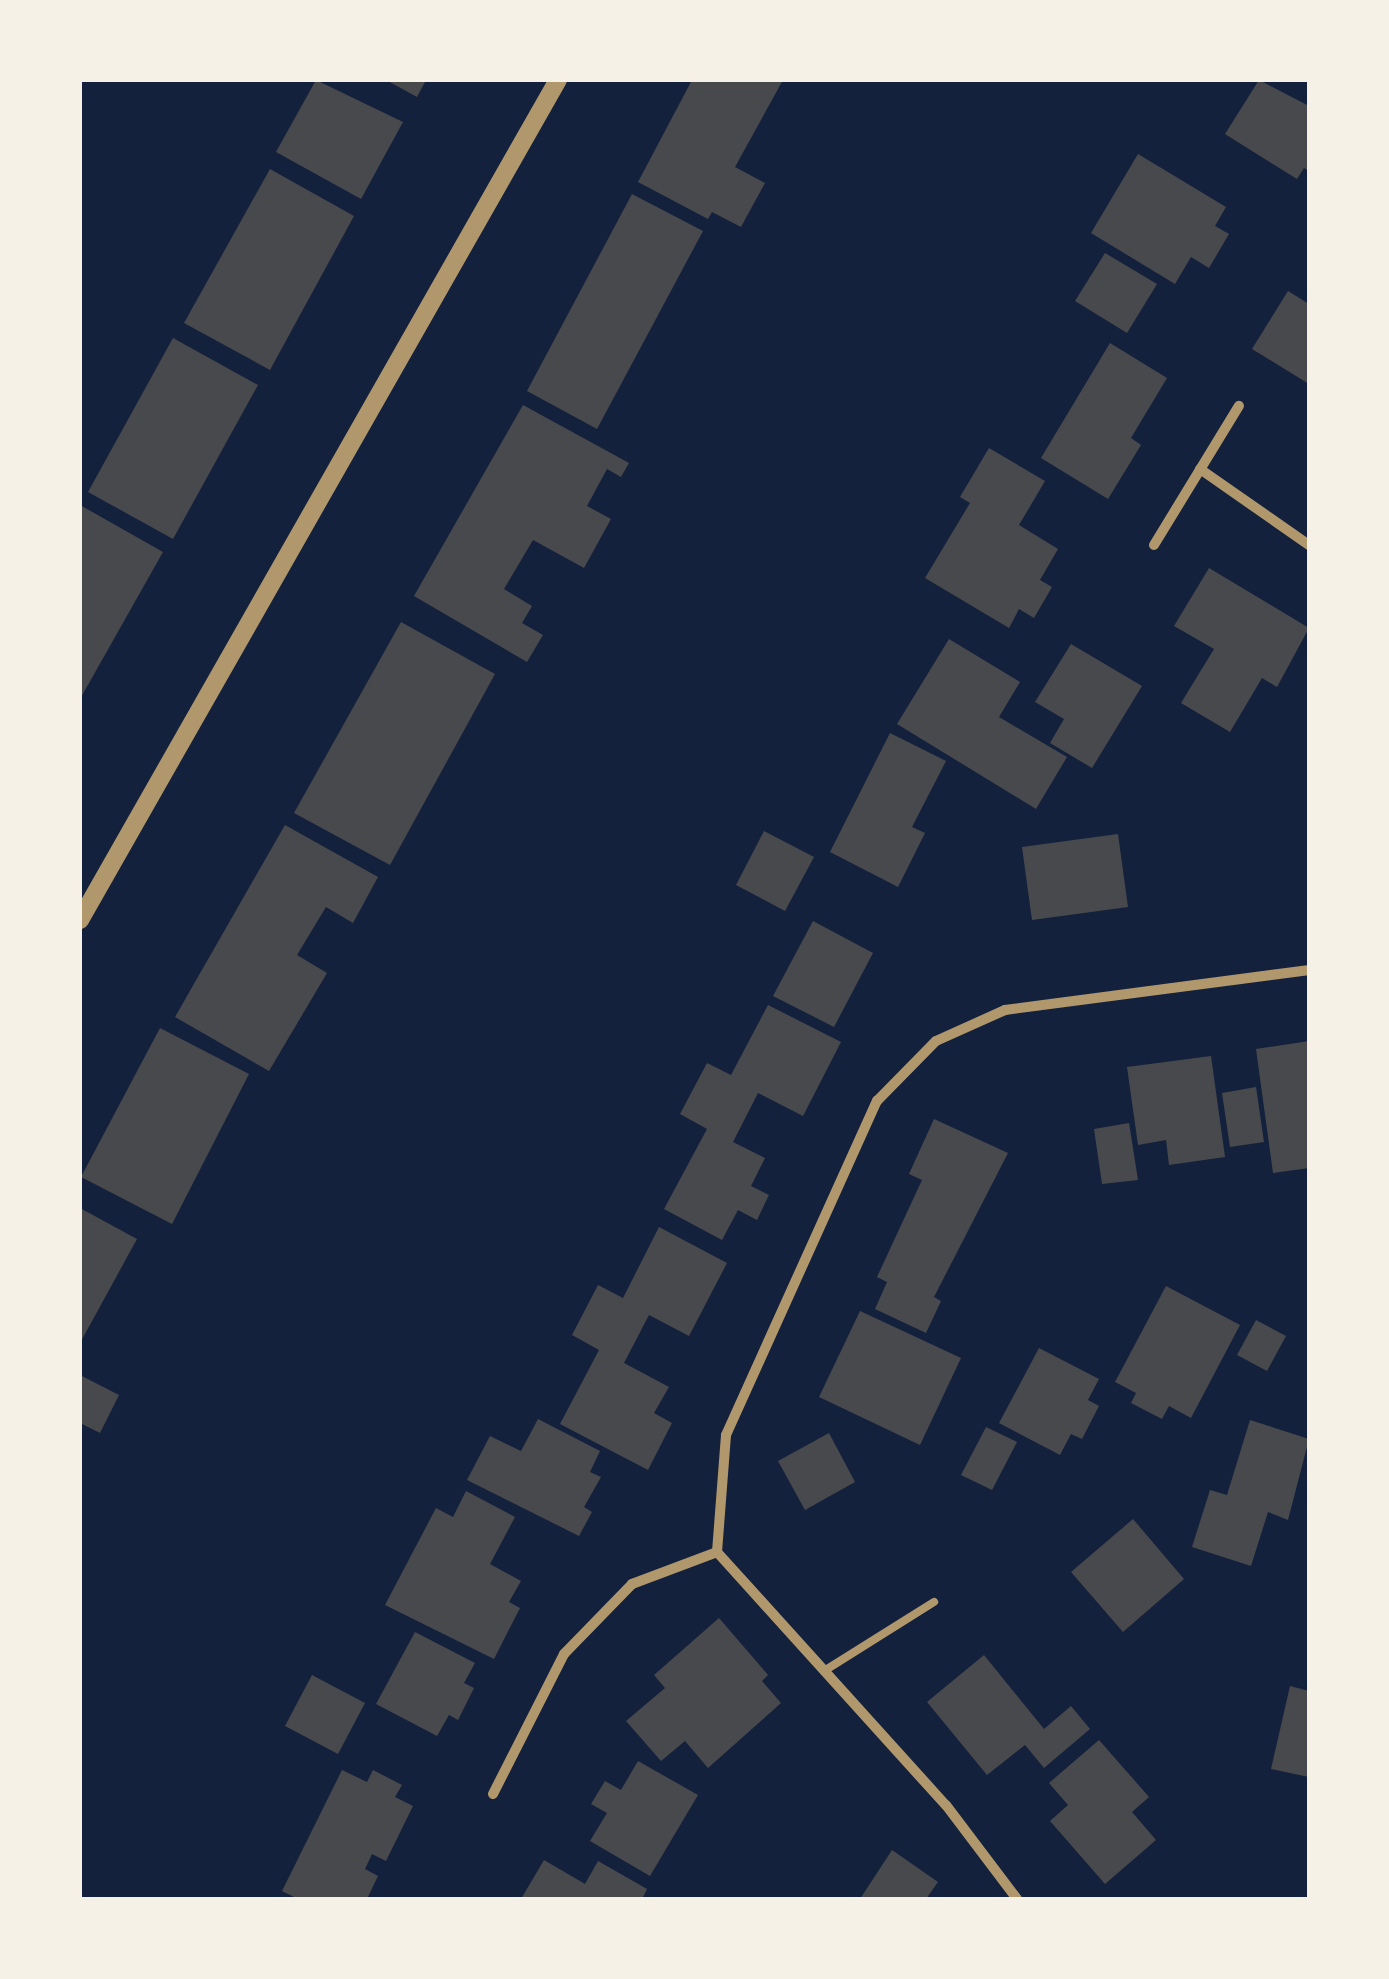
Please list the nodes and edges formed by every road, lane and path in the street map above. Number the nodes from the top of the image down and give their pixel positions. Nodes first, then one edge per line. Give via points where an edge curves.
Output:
1 (558, 80) edge
2 (1239, 406) dead end
3 (1200, 469) junction
4 (1154, 545) dead end
5 (1309, 546) edge
6 (80, 920) edge
7 (1309, 970) edge
8 (717, 1552) junction
9 (934, 1602) dead end
10 (824, 1672) junction
11 (493, 1794) dead end
12 (1017, 1899) edge

1 - 6 street
2 - 3 street
3 - 4 street
3 - 5 street
7 - 8 street via 1005,1010 936,1042 877,1101 726,1435
8 - 10 street
8 - 11 street via 632,1584 564,1654
9 - 10 lane
10 - 12 street via 946,1806

